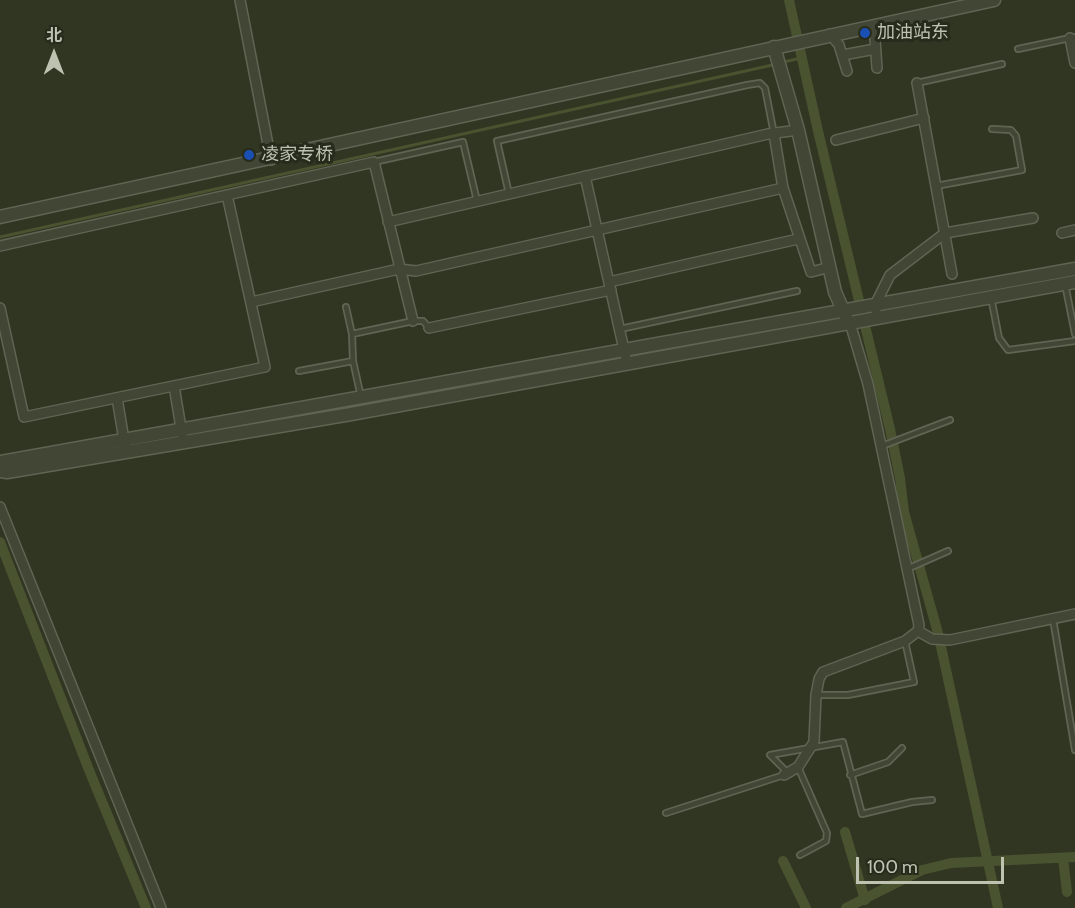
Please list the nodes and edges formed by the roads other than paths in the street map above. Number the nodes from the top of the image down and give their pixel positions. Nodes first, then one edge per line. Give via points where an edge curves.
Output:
1 (240, 0) edge
2 (994, 0) edge
3 (878, 24) junction
4 (830, 34) junction
5 (1073, 38) edge
6 (875, 49) junction
7 (1018, 49) dead end
8 (843, 55) junction
9 (778, 58) junction
10 (1075, 63) edge
11 (1002, 64) dead end
12 (877, 68) dead end
13 (847, 71) dead end
14 (917, 83) joint
15 (924, 118) junction
16 (992, 129) dead end
17 (798, 130) junction
18 (774, 134) junction
19 (836, 140) dead end
20 (271, 160) junction
21 (374, 162) junction
22 (585, 176) junction
23 (936, 186) junction
24 (783, 188) junction
25 (509, 194) junction
26 (227, 195) junction
27 (477, 201) junction
28 (0, 218) edge
29 (1033, 218) dead end
30 (388, 222) junction
31 (597, 229) junction
32 (1075, 231) edge
33 (945, 233) junction
34 (1062, 233) dead end
35 (798, 239) junction
36 (0, 246) edge
37 (830, 267) junction
38 (399, 269) junction
39 (1075, 269) edge
40 (952, 274) dead end
41 (1070, 283) edge
42 (610, 286) junction
43 (797, 291) dead end
44 (991, 297) junction
45 (251, 302) junction
46 (871, 305) junction
47 (346, 307) dead end
48 (0, 308) edge
49 (848, 309) junction
50 (875, 318) junction
51 (413, 321) junction
52 (854, 322) junction
53 (429, 328) joint
54 (620, 329) junction
55 (352, 334) junction
56 (1075, 334) edge
57 (1075, 340) edge
58 (624, 350) junction
59 (353, 361) junction
60 (627, 363) junction
61 (299, 371) dead end
62 (174, 386) junction
63 (361, 397) junction
64 (117, 398) junction
65 (364, 412) junction
66 (950, 420) dead end
67 (182, 429) junction
68 (123, 439) junction
69 (184, 442) junction
70 (883, 446) junction
71 (126, 452) junction
72 (0, 462) edge
73 (0, 471) edge
74 (0, 507) edge
75 (948, 551) dead end
76 (910, 568) junction
77 (1075, 614) edge
78 (1053, 619) junction
79 (918, 631) junction
80 (905, 641) junction
81 (816, 695) junction
82 (813, 746) junction
83 (902, 748) dead end
84 (1075, 750) edge
85 (798, 767) junction
86 (786, 774) junction
87 (850, 776) junction
88 (932, 800) dead end
89 (666, 813) dead end
90 (800, 855) dead end
91 (161, 908) edge

1 - 20 street
2 - 3 street
3 - 4 street
3 - 6 street
4 - 8 street
4 - 9 street via 790,43
5 - 7 lane
5 - 10 street
6 - 8 street
6 - 12 street
8 - 13 street
9 - 17 street
9 - 20 street
11 - 14 lane
14 - 15 street
15 - 19 street
15 - 23 street
16 - 23 lane via 1011,130 1016,135 1022,170
17 - 18 street
17 - 37 street
18 - 22 street
18 - 24 street
18 - 25 lane via 765,88 760,83 497,141
20 - 28 street
21 - 26 street
21 - 27 lane via 464,142
21 - 30 street
22 - 25 street
22 - 31 street
23 - 33 street
24 - 31 street
24 - 35 street
25 - 27 street
26 - 36 street
26 - 45 street
27 - 30 street
29 - 33 street
30 - 38 street
31 - 38 street via 416,271
31 - 42 street
32 - 34 street
33 - 40 street
33 - 46 street via 890,275
35 - 37 street via 810,272
35 - 42 street
37 - 49 street
38 - 45 street
38 - 51 street
39 - 46 street
41 - 44 street
41 - 56 lane
42 - 53 street
42 - 54 street
43 - 54 lane
44 - 50 street
44 - 57 lane via 999,338 1008,350
45 - 62 street via 265,367
46 - 49 street
46 - 50 street
47 - 55 lane
48 - 64 street via 24,417
49 - 52 street
49 - 58 street
50 - 52 street
51 - 53 lane via 423,321
51 - 55 lane
52 - 60 street
52 - 70 street
54 - 58 street
55 - 59 lane
58 - 60 street
58 - 63 street
59 - 61 lane
59 - 63 lane
60 - 65 street
62 - 64 street
62 - 67 street
63 - 65 street
63 - 67 street
64 - 68 street
65 - 69 street
66 - 70 lane
67 - 68 street
67 - 69 street
68 - 71 street
68 - 72 street
69 - 71 street
70 - 76 street
71 - 73 street
74 - 91 street
75 - 76 lane
76 - 79 street
77 - 78 street
78 - 79 street via 950,640 932,639
78 - 84 lane
79 - 80 street
80 - 81 street via 823,672
80 - 81 lane via 914,682 848,695
81 - 82 street
82 - 85 street
82 - 86 lane via 770,755
82 - 87 lane via 843,742
83 - 87 lane via 888,762
85 - 86 street
85 - 90 lane via 827,833 826,841
86 - 89 lane
87 - 88 lane via 862,814

